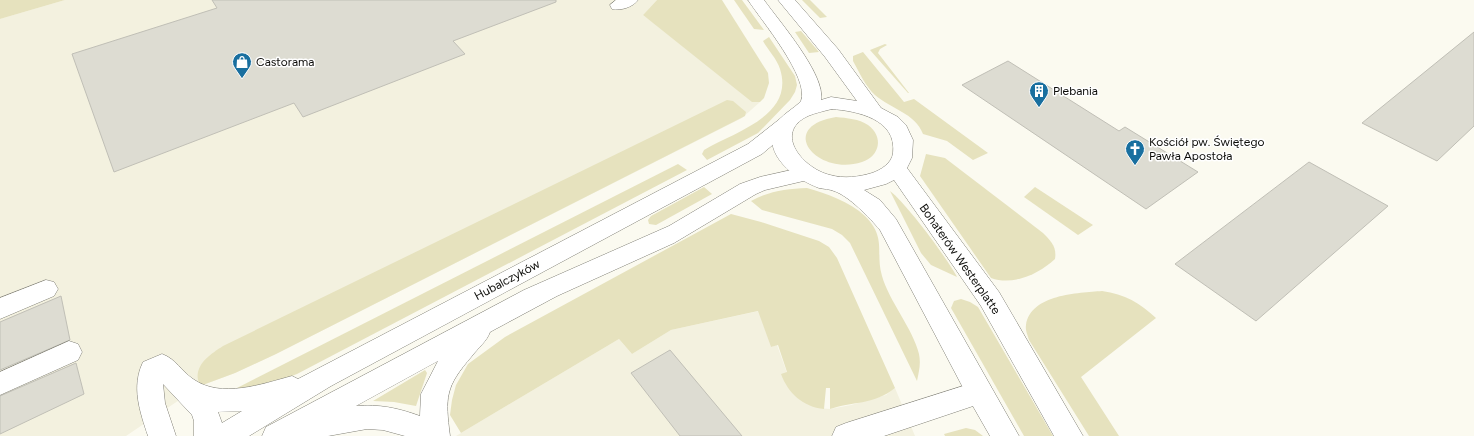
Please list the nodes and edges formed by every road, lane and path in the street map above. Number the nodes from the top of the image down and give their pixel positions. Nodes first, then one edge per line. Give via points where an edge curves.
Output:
1 (756, 0) edge
2 (786, 0) edge
3 (873, 110) junction
4 (796, 116) junction
5 (896, 168) junction
6 (805, 174) junction
7 (841, 185) junction
8 (46, 290) dead end
9 (0, 309) edge
10 (488, 321) junction
11 (69, 352) dead end
12 (322, 378) junction
13 (0, 384) edge
14 (185, 388) junction
15 (979, 393) junction
16 (162, 436) edge
17 (208, 436) edge
18 (224, 436) edge
19 (276, 436) edge
20 (286, 436) edge
21 (427, 436) edge
22 (436, 436) edge
23 (846, 436) edge
24 (1005, 436) edge
25 (1069, 436) edge

1 - 4 main road via 809,77 812,95 810,103
2 - 3 main road via 830,49
3 - 4 main road via 838,103 817,105
3 - 5 main road via 896,126 902,136 902,158
4 - 6 main road via 782,133 781,143 793,165
4 - 12 main road, Hubalczyków via 755,149
5 - 7 main road via 873,182
5 - 25 main road, Bohaterów Westerplatte via 990,299
6 - 7 main road
6 - 10 main road via 748,189 668,236 574,276
7 - 15 main road via 872,206 888,225
8 - 9 main road
10 - 19 main road
10 - 22 main road via 447,368 435,390 433,405
11 - 13 main road
12 - 14 main road via 293,388 245,399 209,399
12 - 18 main road, Hubalczyków
14 - 16 main road via 157,367 148,387
14 - 17 main road via 206,414
15 - 23 main road
15 - 24 main road
20 - 21 main road via 364,416 398,421 421,430

